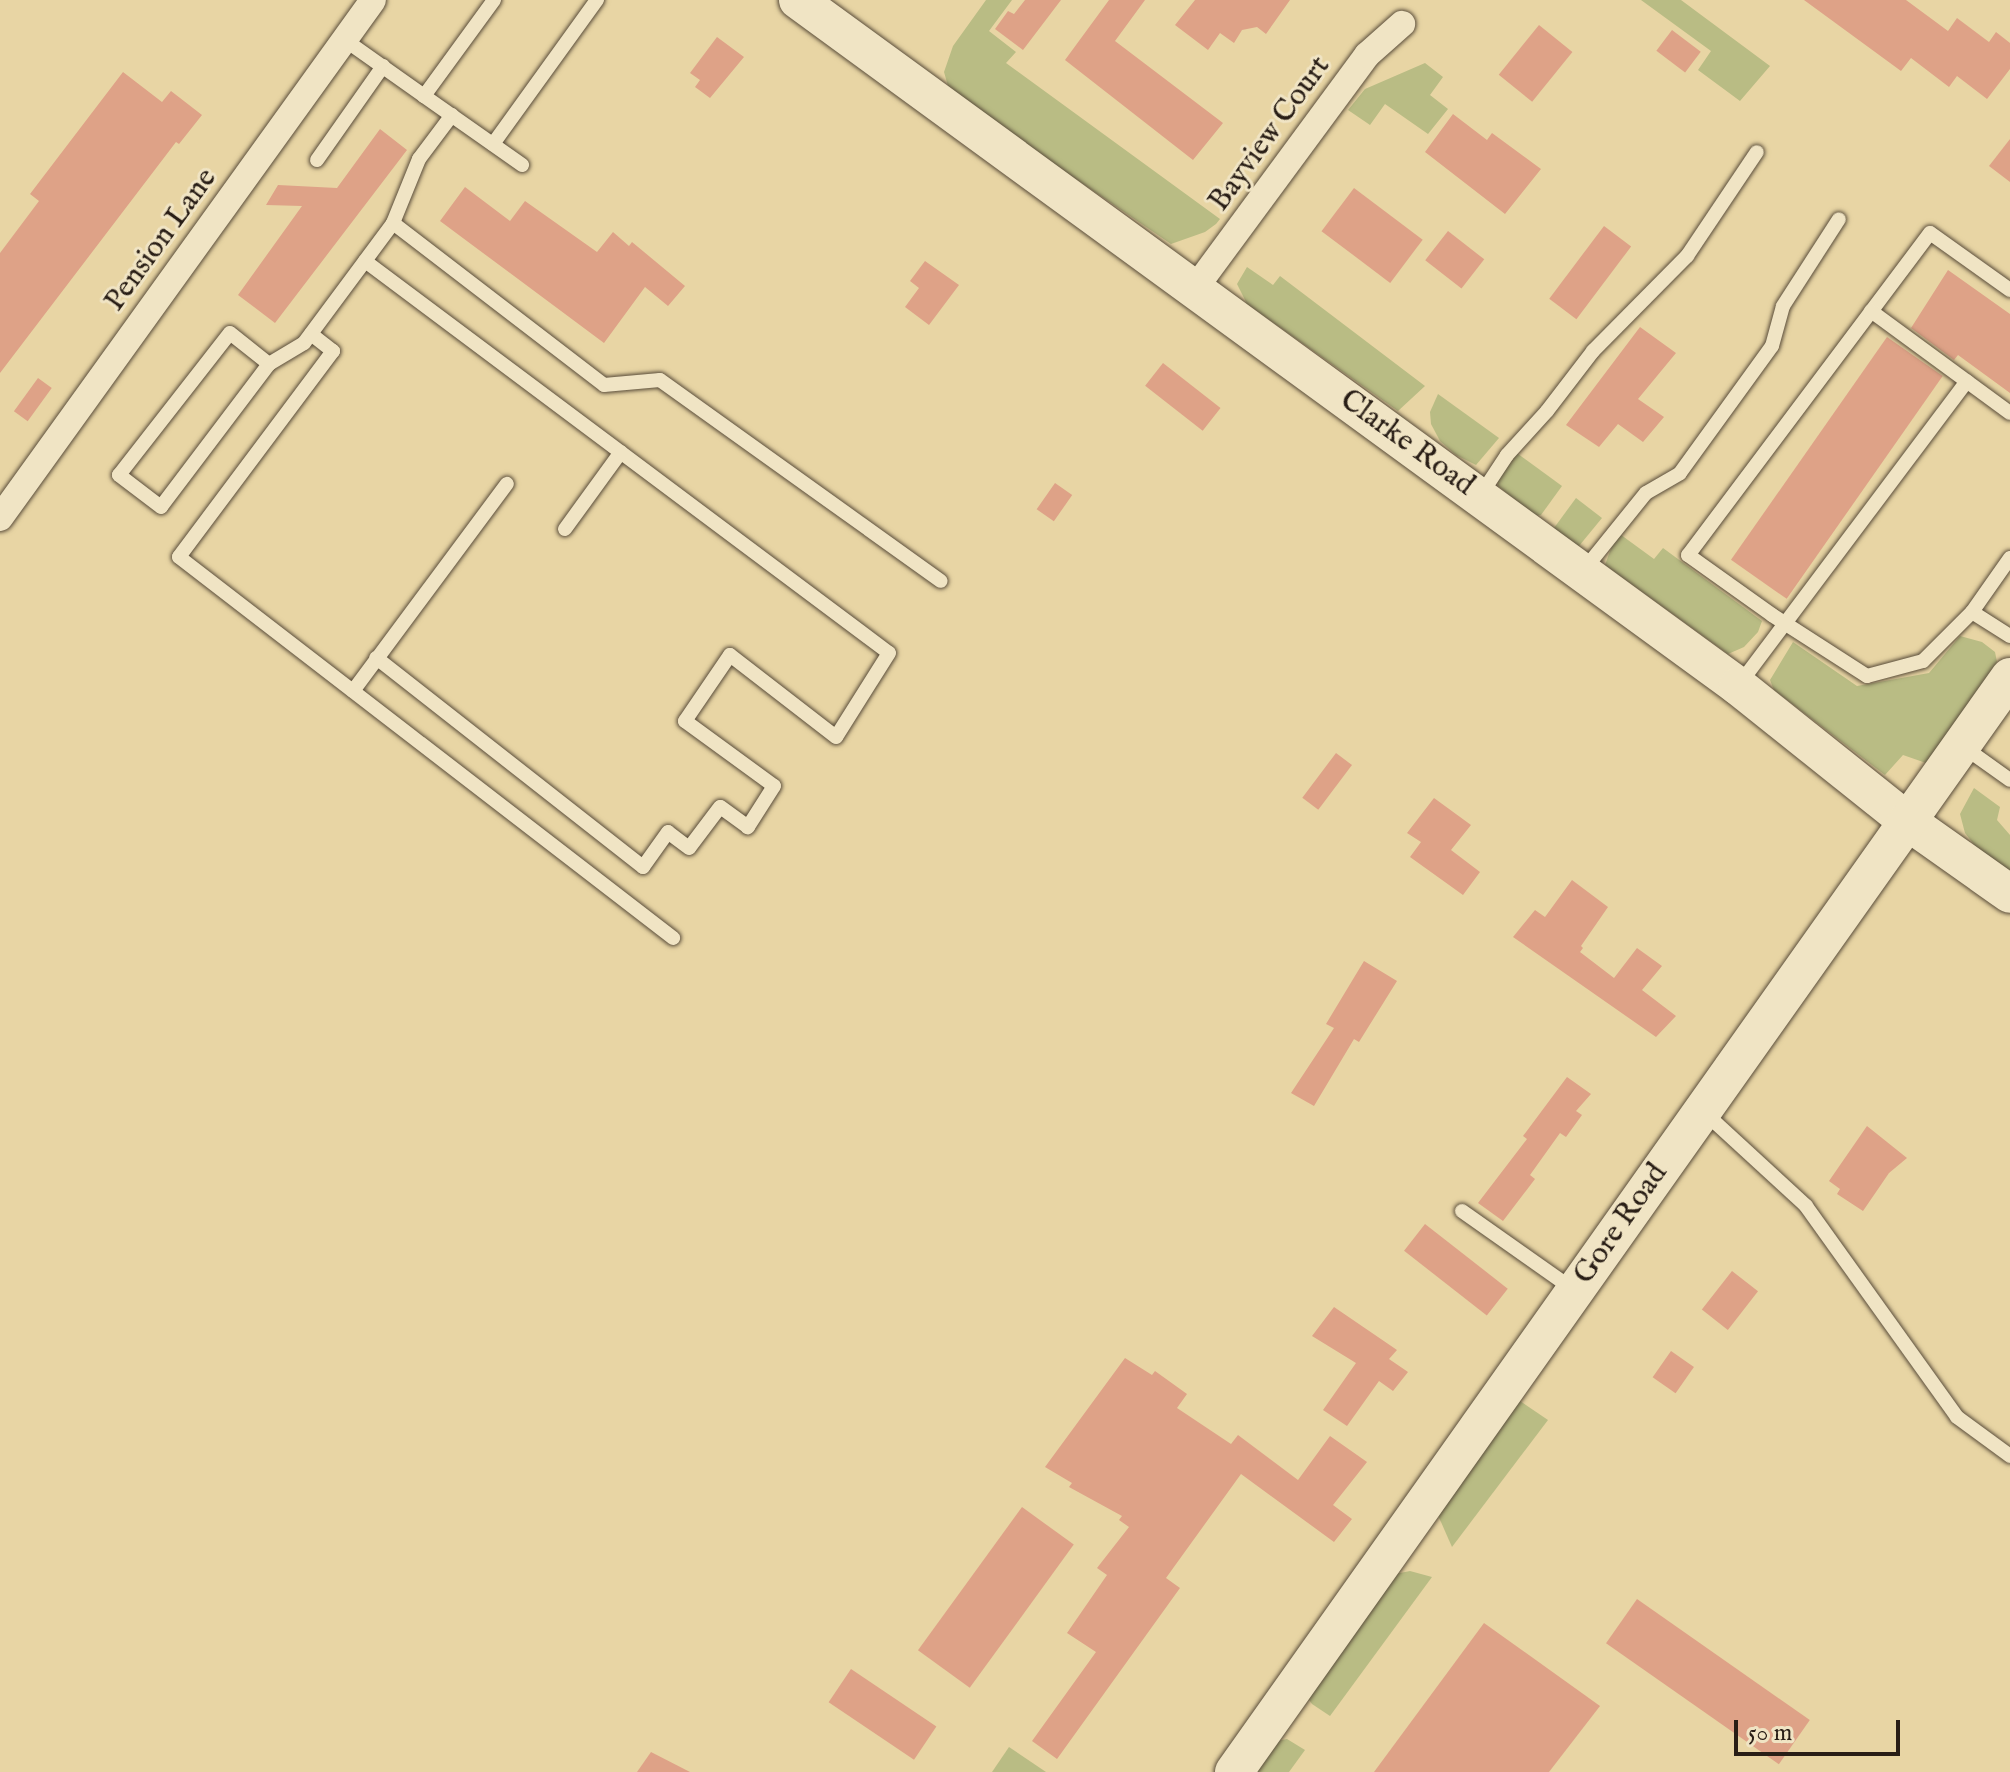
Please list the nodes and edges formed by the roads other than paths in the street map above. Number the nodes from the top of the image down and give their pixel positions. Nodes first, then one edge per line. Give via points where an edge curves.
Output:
1 (373, 0) edge
2 (494, 0) edge
3 (597, 0) edge
4 (798, 0) edge
5 (1402, 24) dead end
6 (345, 40) junction
7 (383, 66) junction
8 (424, 96) junction
9 (452, 115) junction
10 (493, 144) junction
11 (1757, 152) dead end
12 (317, 160) dead end
13 (522, 165) dead end
14 (1839, 219) dead end
15 (393, 223) junction
16 (365, 261) junction
17 (1196, 287) junction
18 (2010, 290) edge
19 (1871, 311) junction
20 (311, 334) junction
21 (269, 364) junction
22 (1967, 381) junction
23 (2010, 413) edge
24 (621, 452) junction
25 (507, 484) dead end
26 (1480, 496) junction
27 (0, 518) edge
28 (565, 529) dead end
29 (2010, 558) edge
30 (1582, 572) junction
31 (941, 581) dead end
32 (1972, 612) junction
33 (1784, 623) junction
34 (2010, 636) edge
35 (376, 658) junction
36 (1738, 686) junction
37 (353, 691) junction
38 (2006, 693) edge
39 (1961, 745) junction
40 (2010, 780) edge
41 (1907, 821) junction
42 (2010, 894) edge
43 (673, 938) dead end
44 (1702, 1110) junction
45 (1462, 1211) dead end
46 (1574, 1291) junction
47 (2010, 1456) edge
48 (1234, 1772) edge

1 - 6 street, Pension Lane
2 - 8 lane
3 - 10 lane
4 - 17 main road, Clarke Road
5 - 17 street, Bayview Court via 1367,55
6 - 7 lane
6 - 27 street, Pension Lane
7 - 8 lane
7 - 12 lane
8 - 9 lane
9 - 10 lane
9 - 15 lane via 419,159
10 - 13 lane
11 - 26 lane via 1687,256 1593,351
14 - 30 lane via 1783,306 1772,346 1680,473 1646,493
15 - 16 lane
15 - 31 lane via 604,385 660,380
16 - 20 lane
16 - 24 lane
17 - 26 main road, Clarke Road
18 - 19 lane via 1930,233
19 - 22 lane
19 - 33 lane via 1688,555
20 - 21 lane
20 - 37 lane via 333,351 179,557
21 - 21 lane via 230,333 119,475 161,507
22 - 23 lane
22 - 33 lane
24 - 28 lane
24 - 35 lane via 889,653 836,737 730,655 685,721 774,786 748,827 720,807 689,848 668,832 643,867
25 - 35 lane
26 - 30 main road, Clarke Road
29 - 32 lane
30 - 36 main road, Clarke Road
32 - 33 lane via 1923,661 1867,676
32 - 34 lane
33 - 36 lane
35 - 37 lane
36 - 41 main road, Clarke Road
37 - 43 lane
38 - 39 main road, Gore Road
39 - 40 lane
39 - 41 main road, Gore Road
41 - 42 main road, Clarke Road
41 - 44 main road, Gore Road
44 - 46 main road, Gore Road
44 - 47 lane via 1806,1206 1957,1417
45 - 46 lane
46 - 48 main road, Gore Road

